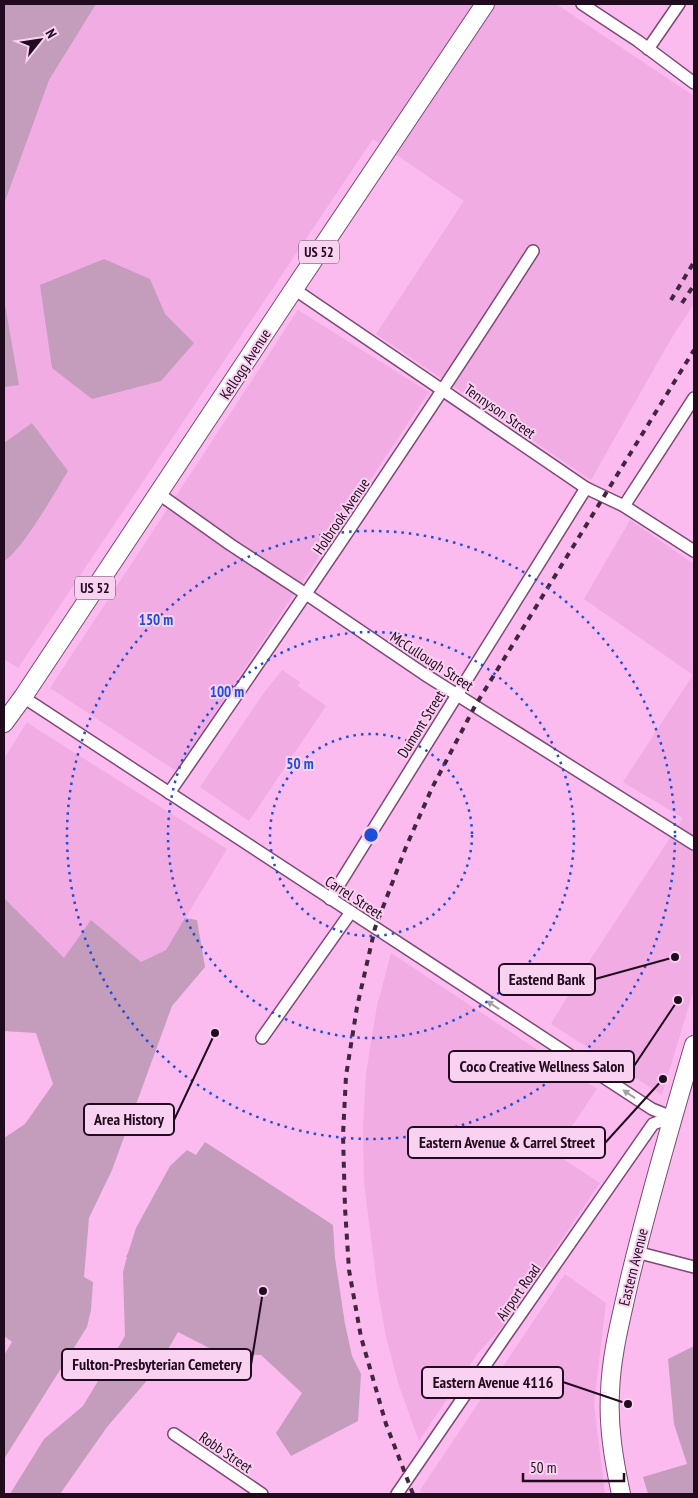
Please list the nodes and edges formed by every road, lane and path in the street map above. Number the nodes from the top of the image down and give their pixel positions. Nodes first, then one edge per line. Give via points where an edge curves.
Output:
1 (485, 4) edge
2 (582, 4) edge
3 (680, 4) edge
4 (648, 49) junction
5 (694, 83) edge
6 (533, 251) dead end
7 (294, 289) junction
8 (443, 390) junction
9 (694, 398) edge
10 (586, 488) junction
11 (159, 494) junction
12 (624, 506) junction
13 (694, 551) edge
14 (306, 594) junction
15 (457, 694) junction
16 (23, 697) junction
17 (4, 723) edge
18 (169, 793) junction
19 (694, 844) edge
20 (330, 899) junction
21 (351, 912) junction
22 (262, 1038) dead end
23 (694, 1045) edge
24 (672, 1117) junction
25 (636, 1252) junction
26 (694, 1267) edge
27 (174, 1434) dead end
28 (262, 1494) edge
29 (397, 1494) edge
30 (621, 1494) edge

1 - 7 main road, Kellogg Avenue / US 52
2 - 4 street
3 - 4 street
4 - 5 street
6 - 8 street, Holbrook Avenue
7 - 8 street, Tennyson Street
7 - 11 main road, Kellogg Avenue / US 52
8 - 10 street, Tennyson Street
8 - 14 street, Holbrook Avenue
9 - 12 street
10 - 12 street, Tennyson Street
10 - 15 street, Dumont Street
11 - 14 street, McCullough Street
11 - 16 main road, Kellogg Avenue / US 52
12 - 13 street, Tennyson Street
14 - 15 street, McCullough Street
14 - 18 street, Holbrook Avenue
15 - 19 street, McCullough Street
15 - 20 street, Dumont Street
16 - 17 main road, Kellogg Avenue / US 52
16 - 18 street, Carrel Street
18 - 20 street, Carrel Street
20 - 21 street, Carrel Street
21 - 22 street
24 -> 21 street, Carrel Street via 652,1109
23 - 24 main road, Eastern Avenue
24 - 25 main road, Eastern Avenue
24 - 29 street, Airport Road via 653,1124
25 - 26 street
25 - 30 main road, Eastern Avenue via 612,1357 610,1426
27 - 28 street, Robb Street

